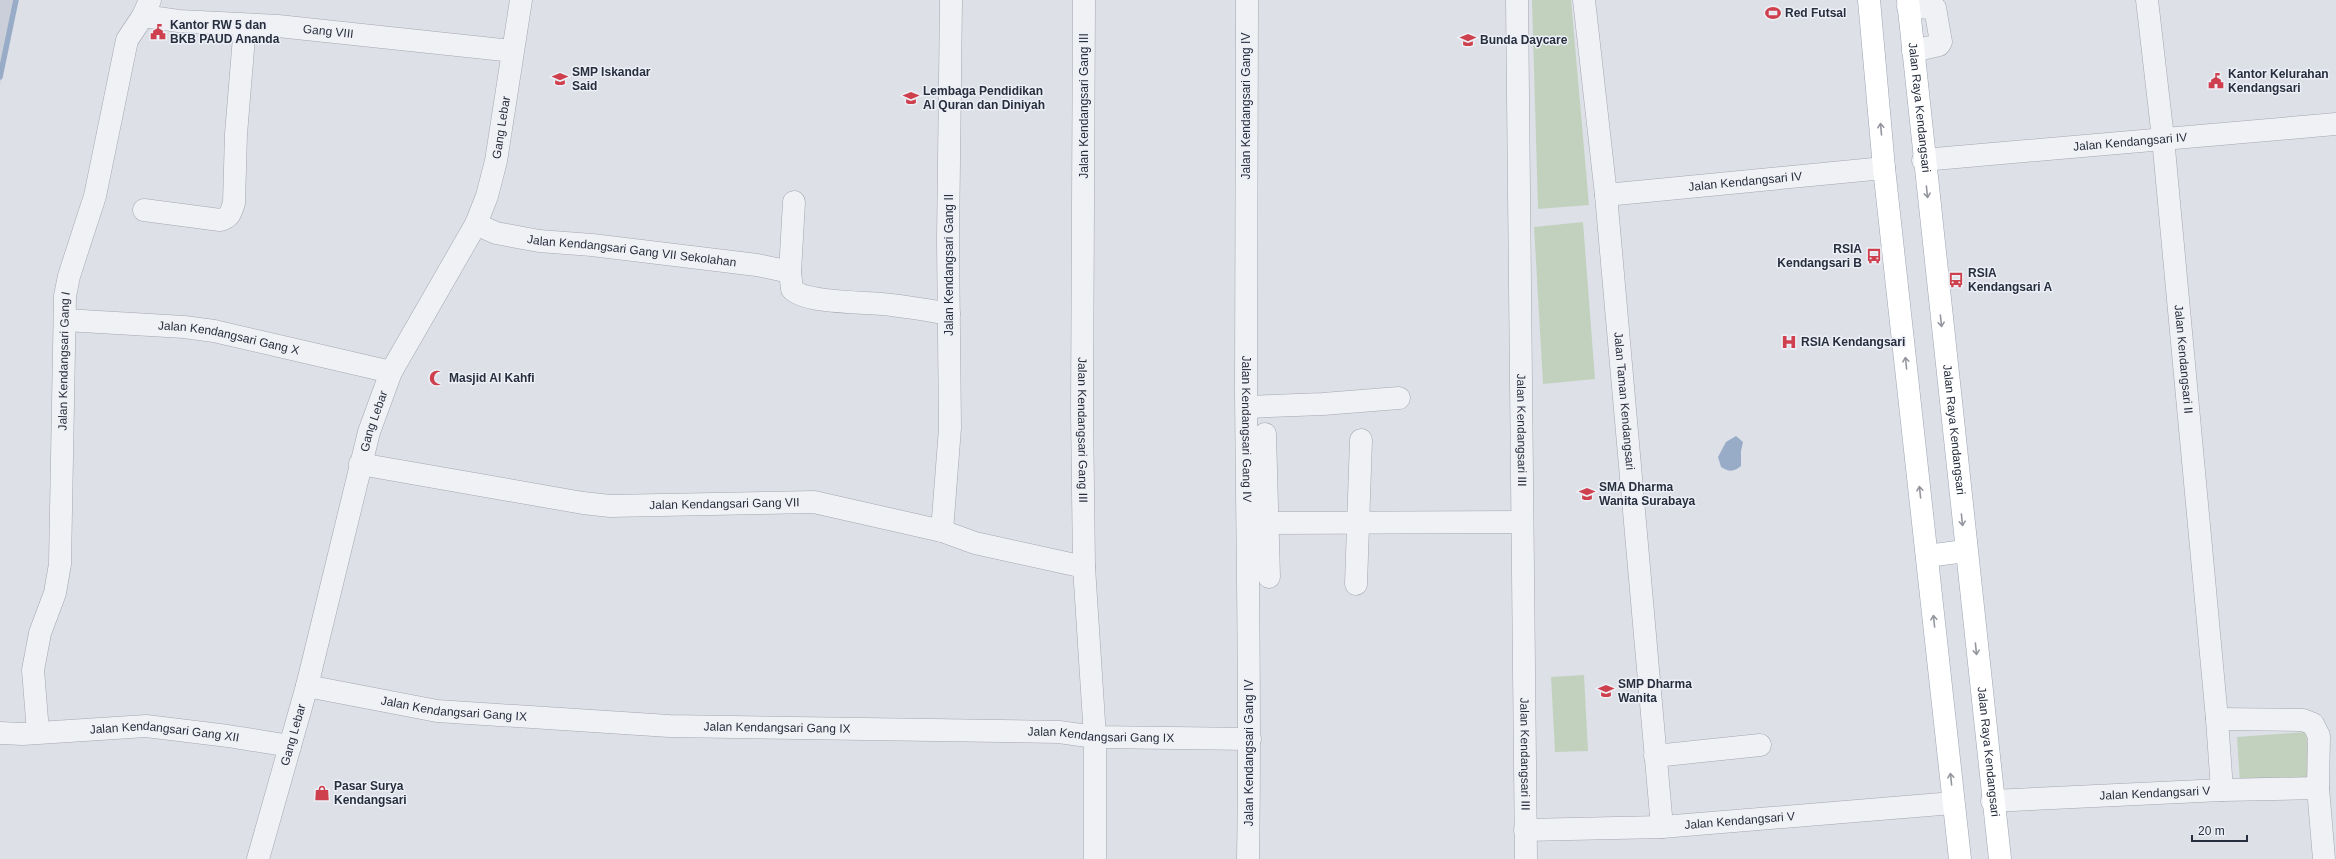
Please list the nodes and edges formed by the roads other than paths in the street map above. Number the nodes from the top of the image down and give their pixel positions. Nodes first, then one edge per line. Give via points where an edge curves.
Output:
1 (521, 0) edge
2 (951, 0) edge
3 (1084, 0) edge
4 (1247, 0) edge
5 (1517, 0) edge
6 (1584, 0) edge
7 (1869, 0) edge
8 (2147, 0) edge
9 (1908, 4) edge
10 (147, 8) edge
11 (246, 25) junction
12 (512, 51) junction
13 (1912, 51) junction
14 (2336, 124) edge
15 (2163, 138) junction
16 (1923, 160) junction
17 (1884, 168) junction
18 (1606, 195) junction
19 (794, 202) dead end
20 (144, 210) dead end
21 (476, 224) junction
22 (790, 272) junction
23 (949, 314) junction
24 (65, 320) junction
25 (391, 372) junction
26 (1399, 398) dead end
27 (1246, 407) junction
28 (1265, 434) dead end
29 (1361, 440) dead end
30 (360, 464) junction
31 (1522, 522) junction
32 (1266, 523) junction
33 (1357, 523) junction
34 (942, 531) junction
35 (1965, 551) junction
36 (1927, 556) junction
37 (1084, 567) junction
38 (1270, 577) dead end
39 (1356, 584) dead end
40 (307, 686) junction
41 (2217, 719) junction
42 (38, 732) junction
43 (0, 733) edge
44 (1095, 737) junction
45 (1250, 739) junction
46 (1760, 745) dead end
47 (290, 746) junction
48 (1655, 756) junction
49 (2318, 788) junction
50 (2222, 790) junction
51 (1992, 801) junction
52 (1954, 803) junction
53 (1662, 826) junction
54 (1525, 830) junction
55 (258, 859) edge
56 (1095, 859) edge
57 (1248, 859) edge
58 (1526, 859) edge
59 (1960, 859) edge
60 (2000, 859) edge
61 (2324, 859) edge

1 - 12 street, Gang Lebar
2 - 23 street, Jalan Kendangsari Gang II
3 - 37 street, Jalan Kendangsari Gang III
4 - 27 street, Jalan Kendangsari Gang IV
5 - 31 street, Jalan Kendangsari III
6 - 18 street, Jalan Taman Kendangsari
17 -> 7 main road
8 - 15 street, Jalan Kendangsari II
9 - 13 main road, Jalan Raya Kendangsari
9 - 13 street via 1935,8 1941,42 1939,45
10 - 11 street, Gang VIII via 180,21
10 - 24 street, Jalan Kendangsari Gang I via 127,40 95,196 69,276 65,296
11 - 12 street, Gang VIII
11 - 20 street via 236,134 234,203 231,212 228,217 220,220
12 - 21 street, Gang Lebar via 496,161 487,196
13 - 16 main road, Jalan Raya Kendangsari
14 - 15 street, Jalan Kendangsari IV
15 - 16 street, Jalan Kendangsari IV
15 - 41 street, Jalan Kendangsari II
16 -> 35 main road, Jalan Raya Kendangsari
17 - 18 street, Jalan Kendangsari IV
36 -> 17 main road
18 - 48 street, Jalan Taman Kendangsari
19 - 22 street
21 - 22 street, Jalan Kendangsari Gang VII Sekolahan via 496,233 539,240 758,265
21 - 25 street, Gang Lebar
22 - 23 street via 792,289 797,294 838,302 882,304
23 - 34 street, Jalan Kendangsari Gang II via 950,428
24 - 25 street, Jalan Kendangsari Gang X via 214,331
24 - 42 street, Jalan Kendangsari Gang I via 60,564 55,593 40,633 33,670
25 - 30 street, Gang Lebar
26 - 27 street
27 - 45 street, Jalan Kendangsari Gang IV
28 - 32 street
29 - 33 street
30 - 34 street, Jalan Kendangsari Gang VII via 610,506 814,502
30 - 40 street, Gang Lebar
31 - 33 street
31 - 54 street, Jalan Kendangsari III
32 - 33 street
32 - 38 street
33 - 39 street
34 - 37 street, Jalan Kendangsari Gang VII via 975,543
35 - 36 main road
35 -> 51 main road, Jalan Raya Kendangsari
52 -> 36 main road
37 - 44 street, Jalan Kendangsari Gang III
40 - 44 street, Jalan Kendangsari Gang IX via 437,711 669,726 1059,732
40 - 47 street, Gang Lebar
41 - 49 street via 2303,720 2314,724 2319,736
41 - 50 street, Jalan Kendangsari II
42 - 43 street, Jalan Kendangsari Gang XII
42 - 47 street, Jalan Kendangsari Gang XII via 146,726
44 - 45 street, Jalan Kendangsari Gang IX
44 - 56 street, Jalan Kendangsari Gang III
45 - 57 street, Jalan Kendangsari Gang IV
46 - 48 street
47 - 55 street, Gang Lebar
48 - 53 street, Jalan Taman Kendangsari
49 - 50 street, Jalan Kendangsari V
49 - 61 street
50 - 51 street, Jalan Kendangsari V
51 - 60 main road, Jalan Raya Kendangsari
52 - 53 street, Jalan Kendangsari V
52 - 59 main road
53 - 54 street, Jalan Kendangsari V
54 - 58 street, Jalan Kendangsari III

